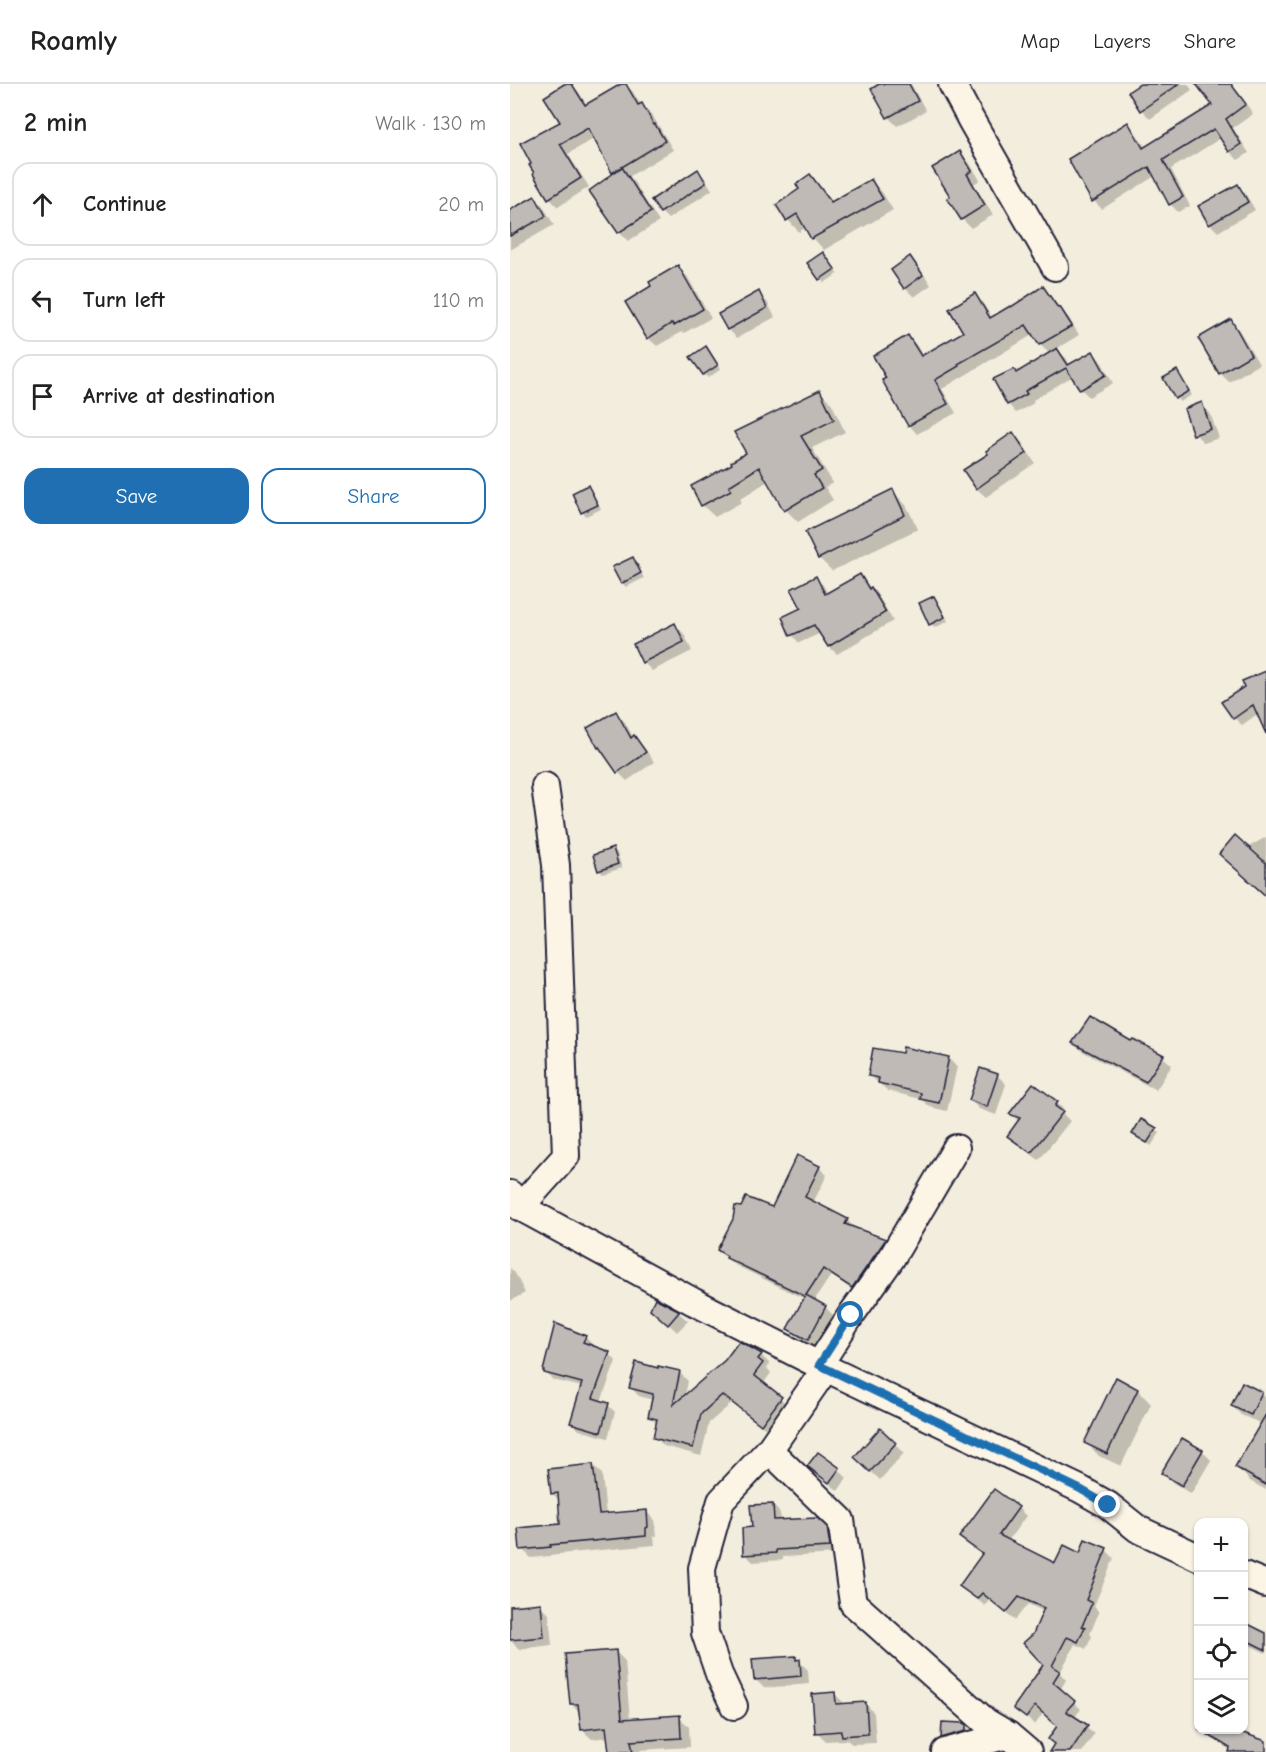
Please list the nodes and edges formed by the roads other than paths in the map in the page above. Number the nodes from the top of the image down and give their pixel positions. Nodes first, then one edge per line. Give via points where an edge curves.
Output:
1 (952, 84) edge
2 (1055, 267) dead end
3 (545, 786) dead end
4 (956, 1148) dead end
5 (515, 1200) edge
6 (822, 1366) junction
7 (768, 1449) junction
8 (1194, 1555) edge
9 (1248, 1577) edge
10 (1266, 1584) edge
11 (734, 1706) dead end
12 (1008, 1735) junction
13 (945, 1752) edge
14 (1028, 1752) edge

1 - 2 street
3 - 5 street via 556,865 566,1156
4 - 6 street via 891,1260
5 - 6 street via 694,1302
6 - 7 street
6 - 8 street via 1080,1489 1138,1529
7 - 11 street via 721,1501 702,1568 705,1633
7 - 12 street via 841,1520 853,1603 986,1722
9 - 10 street
12 - 13 street
12 - 14 street

